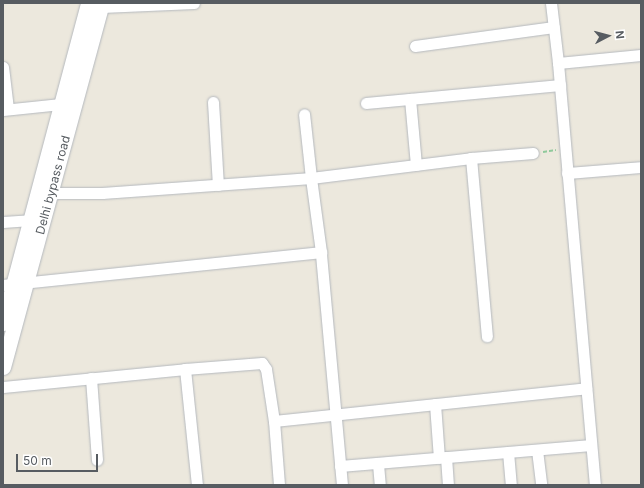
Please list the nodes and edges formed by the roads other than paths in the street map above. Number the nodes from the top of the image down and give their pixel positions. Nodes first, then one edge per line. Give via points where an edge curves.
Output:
1 (194, 3) edge
2 (551, 3) edge
3 (97, 4) edge
4 (554, 27) junction
5 (415, 46) dead end
6 (641, 56) edge
7 (558, 63) junction
8 (3, 67) edge
9 (560, 86) junction
10 (410, 99) junction
11 (213, 102) dead end
12 (366, 103) dead end
13 (61, 104) junction
14 (5, 109) edge
15 (304, 114) dead end
16 (533, 153) road end
17 (471, 158) junction
18 (416, 165) junction
19 (641, 167) edge
20 (567, 173) junction
21 (311, 178) junction
22 (218, 185) junction
23 (50, 193) junction
24 (30, 220) junction
25 (3, 222) edge
26 (321, 252) junction
27 (14, 284) edge
28 (3, 323) edge
29 (487, 336) dead end
30 (3, 367) edge
31 (186, 368) junction
32 (90, 378) junction
33 (3, 387) edge
34 (586, 388) junction
35 (435, 404) junction
36 (337, 415) junction
37 (274, 421) junction
38 (591, 445) junction
39 (537, 450) junction
40 (508, 452) junction
41 (442, 457) junction
42 (97, 460) dead end
43 (378, 464) junction
44 (340, 466) junction
45 (196, 485) edge
46 (279, 485) edge
47 (342, 485) edge
48 (380, 485) edge
49 (448, 485) edge
50 (511, 485) edge
51 (541, 485) edge
52 (595, 485) edge

1 - 3 street
2 - 4 street
3 - 13 main road, Delhi bypass road
3 - 23 main road, Delhi bypass road
4 - 5 street
4 - 7 street
6 - 7 street
7 - 9 street
8 - 14 street
9 - 10 street
9 - 20 street
10 - 12 street
10 - 18 street
11 - 22 street
13 - 14 street
13 - 24 main road, Delhi bypass road
15 - 21 street
16 - 17 street
17 - 18 street
17 - 29 street
18 - 21 street
19 - 20 street
20 - 34 street
21 - 22 street
21 - 26 street
22 - 23 street via 102,193
23 - 27 main road, Delhi bypass road
24 - 25 street
24 - 27 main road, Delhi bypass road
26 - 27 street
26 - 36 street
27 - 28 main road, Delhi bypass road
27 - 30 main road, Delhi bypass road
31 - 32 street
31 - 37 street via 262,363 266,369
31 - 45 street
32 - 33 street
32 - 42 street
34 - 35 street
34 - 38 street
35 - 36 street
35 - 41 street
36 - 37 street
36 - 44 street
37 - 46 street
38 - 39 street
38 - 52 street
39 - 40 street
39 - 51 street
40 - 41 street
40 - 50 street
41 - 43 street
41 - 49 street
43 - 44 street
43 - 48 street
44 - 47 street

